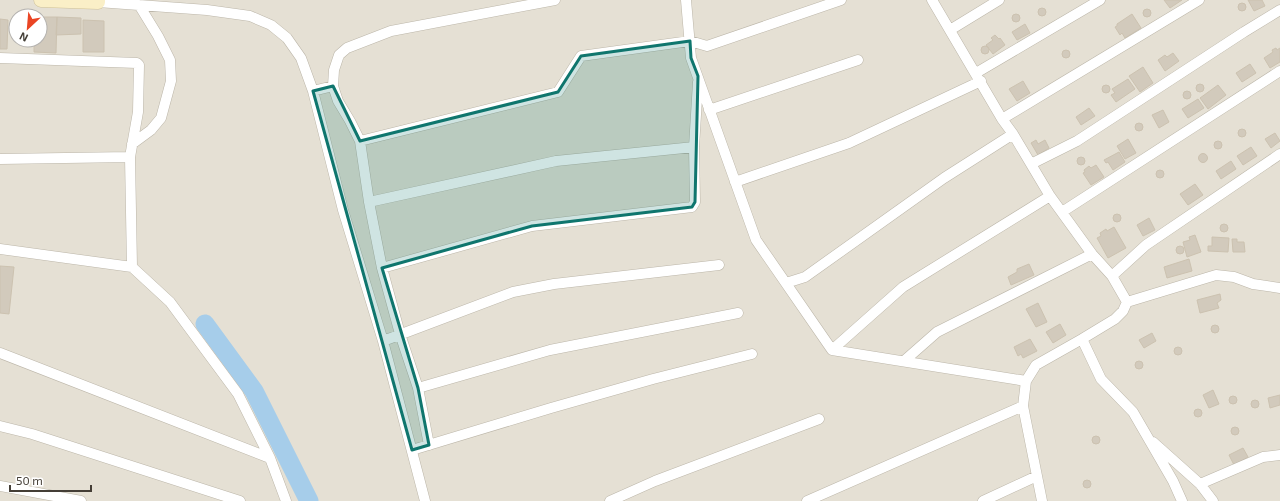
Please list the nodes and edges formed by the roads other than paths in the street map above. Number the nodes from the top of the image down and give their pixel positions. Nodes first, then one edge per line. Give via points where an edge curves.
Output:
1 (41, 0) edge
2 (555, 0) edge
3 (686, 0) edge
4 (841, 0) edge
5 (932, 0) edge
6 (999, 0) edge
7 (1100, 0) edge
8 (1199, 0) edge
9 (98, 1) edge
10 (536, 2) edge
11 (139, 5) junction
12 (1280, 10) edge
13 (950, 30) junction
14 (690, 41) junction
15 (0, 58) edge
16 (858, 60) dead end
17 (1280, 71) edge
18 (698, 76) junction
19 (978, 77) junction
20 (333, 86) junction
21 (313, 91) junction
22 (710, 110) junction
23 (1002, 119) junction
24 (1013, 134) junction
25 (360, 141) junction
26 (132, 144) junction
27 (694, 147) junction
28 (1280, 154) edge
29 (130, 157) junction
30 (0, 159) edge
31 (1280, 163) edge
32 (1031, 164) junction
33 (1264, 166) junction
34 (735, 182) junction
35 (1050, 196) junction
36 (369, 202) junction
37 (1062, 212) junction
38 (0, 249) edge
39 (1092, 254) junction
40 (718, 265) dead end
41 (132, 267) junction
42 (382, 268) junction
43 (1112, 276) junction
44 (786, 283) junction
45 (1280, 288) edge
46 (1127, 302) junction
47 (738, 313) dead end
48 (400, 334) junction
49 (1082, 339) junction
50 (383, 341) junction
51 (832, 350) junction
52 (0, 353) edge
53 (752, 354) dead end
54 (904, 361) junction
55 (1026, 381) junction
56 (418, 388) junction
57 (1023, 406) junction
58 (819, 419) dead end
59 (0, 426) edge
60 (1146, 436) junction
61 (430, 445) junction
62 (412, 450) junction
63 (1280, 455) edge
64 (270, 458) junction
65 (1037, 476) junction
66 (1200, 484) junction
67 (0, 486) edge
68 (81, 501) edge
69 (240, 501) edge
70 (286, 501) edge
71 (424, 501) edge
72 (610, 501) edge
73 (807, 501) edge
74 (983, 501) edge
75 (1042, 501) edge
76 (1182, 501) edge
77 (1213, 501) edge

1 - 9 street
2 - 10 street
3 - 14 street
4 - 14 street via 708,46
5 - 13 street
6 - 13 street
7 - 19 street
8 - 23 street
9 - 11 street
10 - 20 street via 391,31 347,48 338,55
11 - 21 street via 250,16 271,25 287,38 301,58
11 - 26 street via 170,60 171,81 161,118 151,130
12 - 32 street via 1077,141
13 - 19 street
14 - 18 street via 691,58
14 - 25 street via 581,56 558,92
15 - 26 street via 137,63 138,112
16 - 22 street
17 - 37 street
18 - 22 street
18 - 27 street
19 - 23 street
19 - 34 street via 849,144
20 - 21 street
20 - 25 street via 338,101
21 - 50 street via 343,210
22 - 34 street
23 - 24 street
24 - 32 street
24 - 44 street via 944,178 805,277
25 - 36 street
26 - 29 street
27 - 36 street via 556,161
27 - 42 street via 695,202 692,206 532,226
28 - 33 street
29 - 30 street
29 - 41 street
31 - 33 street
32 - 35 street
33 - 43 street via 1146,245
34 - 44 street via 756,240
35 - 37 street
35 - 51 street via 903,288
36 - 42 street
37 - 39 street
38 - 41 street
39 - 43 street
39 - 54 street via 937,332
40 - 48 street via 554,284 513,292
41 - 64 street via 170,302 238,394
42 - 48 street
43 - 46 street
44 - 51 street
45 - 46 street via 1253,284 1234,277 1216,276
46 - 49 street via 1115,319
47 - 56 street via 550,350
48 - 50 street
48 - 56 street
49 - 55 street via 1036,365
49 - 60 street via 1101,379 1133,412
50 - 62 street
51 - 54 street
52 - 64 street
53 - 61 street via 550,408
54 - 55 street
55 - 57 street
56 - 61 street
57 - 65 street
57 - 73 street
58 - 72 street via 655,481
59 - 69 street
60 - 66 street
60 - 76 street
61 - 62 street
62 - 71 street
63 - 66 street via 1263,457
64 - 70 street
65 - 74 street
65 - 75 street
66 - 77 street
67 - 68 street

